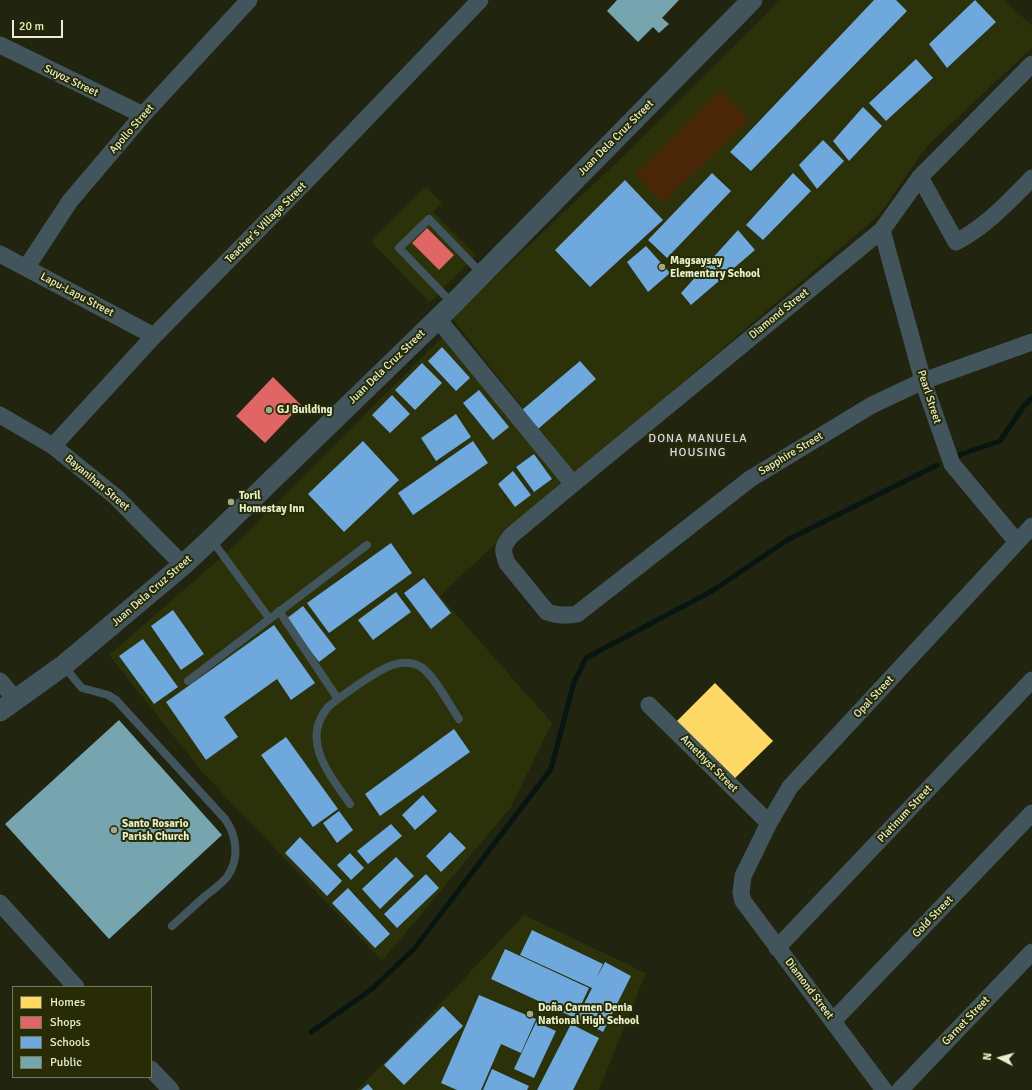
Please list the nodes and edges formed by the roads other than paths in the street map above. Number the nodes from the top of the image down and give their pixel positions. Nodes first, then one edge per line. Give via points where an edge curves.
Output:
1 (249, 0) edge
2 (480, 0) edge
3 (747, 2) edge
4 (0, 45) edge
5 (1032, 64) edge
6 (143, 115) junction
7 (920, 177) junction
8 (1032, 178) edge
9 (882, 230) junction
10 (0, 254) edge
11 (26, 268) junction
12 (482, 274) junction
13 (453, 304) junction
14 (437, 318) junction
15 (154, 336) junction
16 (1032, 342) edge
17 (923, 381) junction
18 (0, 415) edge
19 (53, 446) junction
20 (573, 484) junction
21 (1032, 526) edge
22 (210, 539) junction
23 (1017, 542) junction
24 (505, 543) joint
25 (367, 545) dead end
26 (183, 565) junction
27 (279, 611) junction
28 (269, 618) junction
29 (64, 666) junction
30 (188, 680) dead end
31 (1032, 680) edge
32 (0, 681) edge
33 (338, 699) junction
34 (8, 705) edge
35 (649, 705) dead end
36 (459, 719) dead end
37 (350, 804) dead end
38 (1032, 812) edge
39 (769, 823) junction
40 (741, 885) joint
41 (0, 903) edge
42 (172, 926) dead end
43 (777, 948) junction
44 (1032, 952) edge
45 (75, 986) edge
46 (833, 1022) junction
47 (152, 1070) edge
48 (170, 1090) edge
49 (884, 1090) edge
50 (900, 1090) edge

1 - 6 street, Apollo Street
2 - 15 street, Teacher's Village Street
3 - 12 street, Juan Dela Cruz Street
4 - 6 street, Suyoz Street
5 - 7 street, Diamond Street
6 - 11 street, Apollo Street via 70,201
7 - 8 street via 956,242 972,234 989,220
7 - 9 street, Diamond Street
9 - 17 street, Pearl Street
9 - 20 street, Diamond Street
10 - 11 street, Lapu-Lapu Street
11 - 15 street, Lapu-Lapu Street
12 - 13 street, Juan Dela Cruz Street
12 - 13 lane via 429,219 399,248
13 - 14 street, Juan Dela Cruz Street
14 - 20 street
14 - 22 street, Juan Dela Cruz Street
15 - 19 street, Teacher's Village Street
16 - 17 street, Sapphire Street
17 - 23 street, Pearl Street via 952,464
17 - 24 street, Sapphire Street via 872,405 750,479 577,614 568,616 547,612 507,563 503,554
18 - 19 street, Bayanihan Street
19 - 26 street, Bayanihan Street via 116,497
20 - 24 street, Diamond Street
21 - 23 street, Opal Street
22 - 26 street, Juan Dela Cruz Street
22 - 28 lane
23 - 39 street, Opal Street via 790,787
25 - 27 lane
26 - 29 street, Juan Dela Cruz Street
27 - 28 lane
27 - 33 lane
28 - 30 lane
29 - 34 street, Juan Dela Cruz Street
29 - 42 lane via 82,688 108,695 116,700 231,827 236,856 227,878
31 - 43 street, Platinum Street
32 - 34 street
33 - 36 lane via 383,668 407,663 420,666 429,674
33 - 37 lane via 322,714 317,739 319,755 325,768
35 - 39 street, Amethyst Street
38 - 46 street, Gold Street
39 - 40 street, Opal Street
40 - 43 street, Diamond Street via 743,901
41 - 45 street
43 - 46 street, Diamond Street
44 - 50 street, Garnet Street
46 - 49 street, Diamond Street
47 - 48 street

